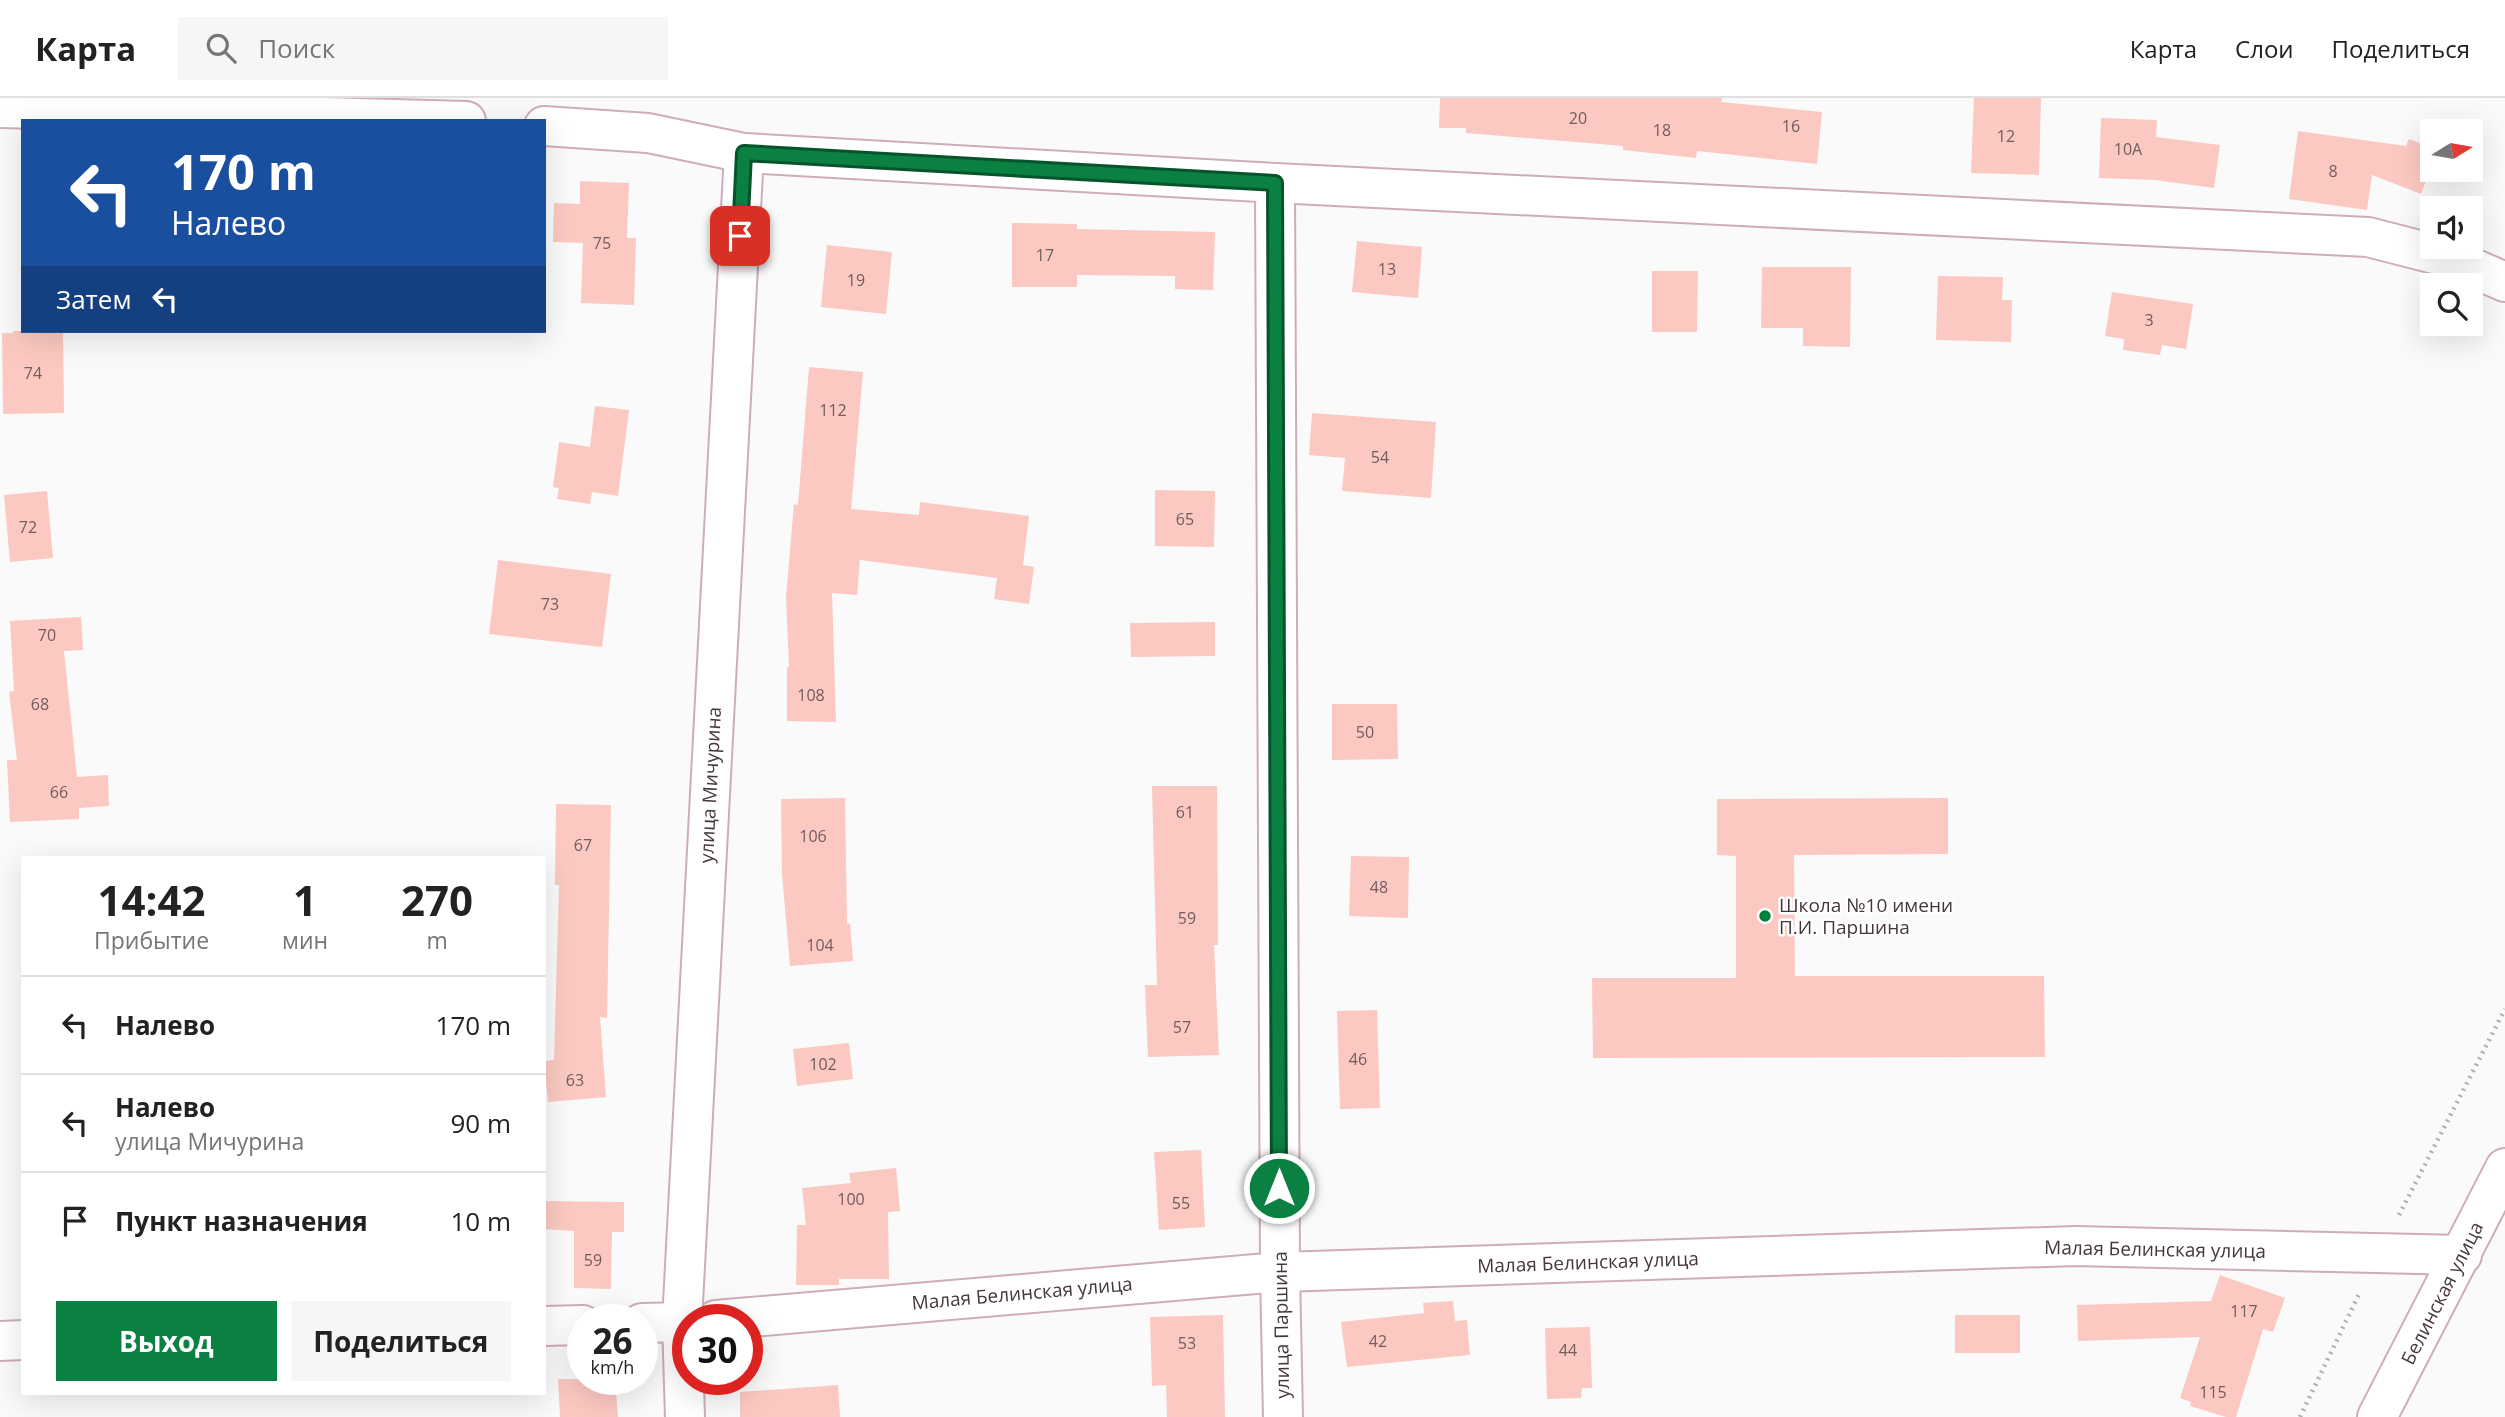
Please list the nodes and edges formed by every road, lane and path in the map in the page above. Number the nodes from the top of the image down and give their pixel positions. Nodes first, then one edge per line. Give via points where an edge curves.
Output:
1 (0, 108) edge
2 (394, 119) edge
3 (546, 126) edge
4 (744, 153) junction
5 (1275, 183) junction
6 (2505, 282) edge
7 (2505, 1168) edge
8 (2462, 1255) junction
9 (1280, 1272) junction
10 (696, 1304) edge
11 (763, 1315) edge
12 (567, 1325) edge
13 (546, 1326) edge
14 (21, 1340) edge
15 (0, 1341) edge
16 (687, 1395) edge
17 (685, 1417) edge
18 (1283, 1417) edge
19 (2377, 1417) edge

1 - 2 street
3 - 4 street via 648,133
4 - 5 street
4 - 10 street, улица Мичурина
5 - 6 street via 2368,237 2450,258
5 - 9 street, улица Паршина
7 - 8 street, Белинская улица
8 - 9 street, Малая Белинская улица via 2074,1246
8 - 19 street, Белинская улица
9 - 11 street, Малая Белинская улица
9 - 18 street, улица Паршина
12 - 13 street
14 - 15 street
16 - 17 street, улица Мичурина

